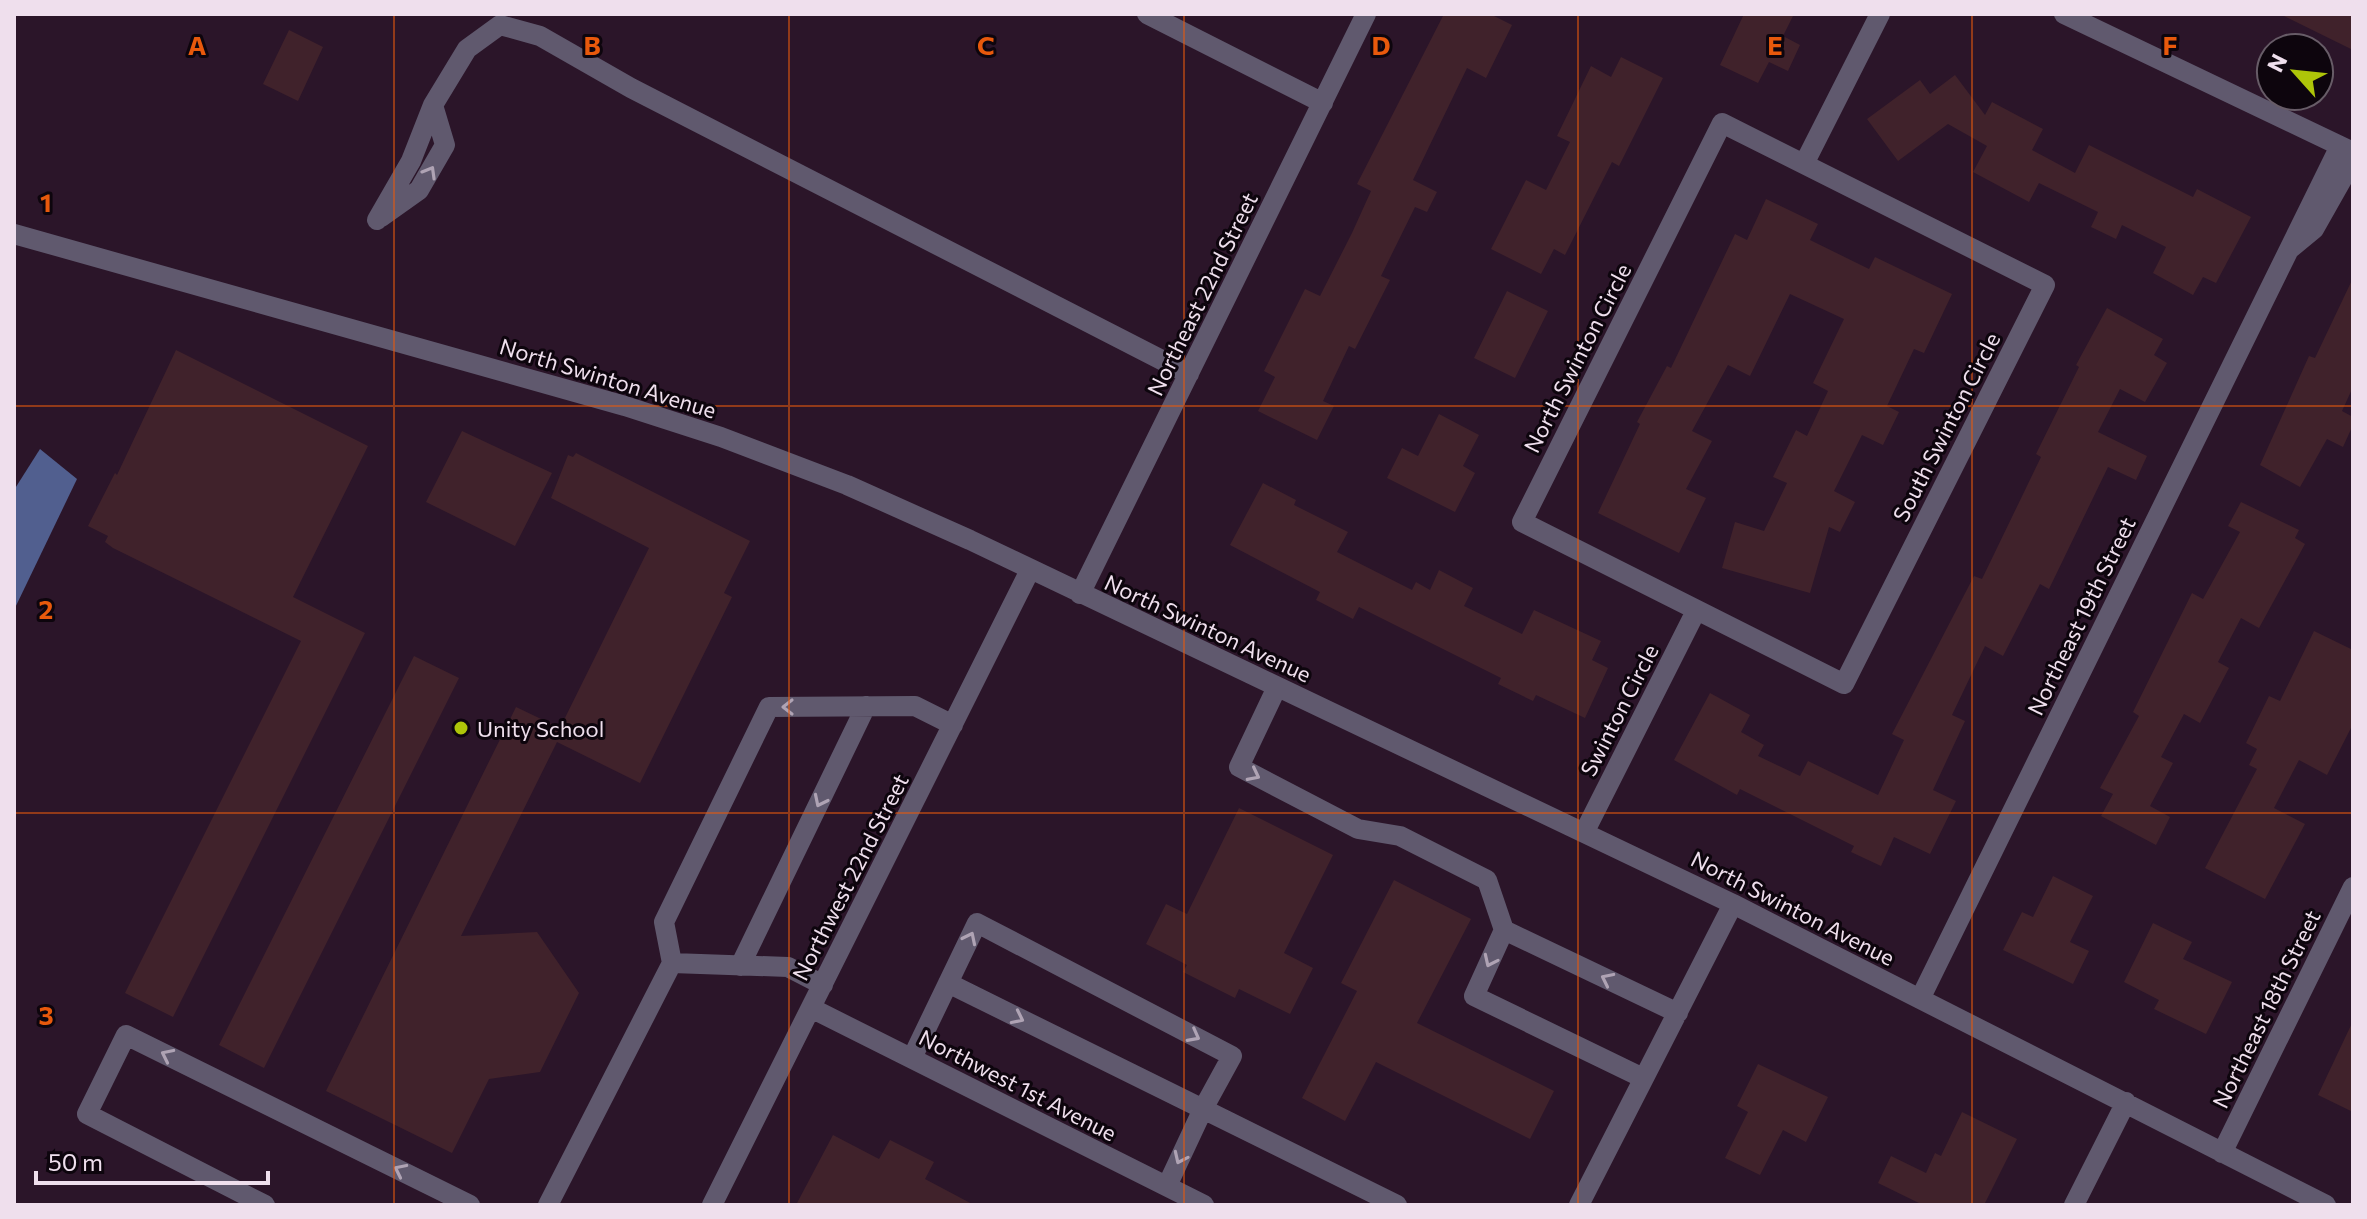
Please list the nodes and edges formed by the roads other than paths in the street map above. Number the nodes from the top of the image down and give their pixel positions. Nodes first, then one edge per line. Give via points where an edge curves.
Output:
1 (1147, 14) edge
2 (1366, 14) edge
3 (1880, 14) edge
4 (2064, 14) edge
5 (1323, 103) junction
6 (2349, 152) edge
7 (1804, 164) junction
8 (377, 220) dead end
9 (14, 234) edge
10 (1189, 374) junction
11 (1030, 570) junction
12 (1080, 594) junction
13 (1696, 611) junction
14 (1277, 687) junction
15 (866, 706) junction
16 (953, 725) junction
17 (1585, 831) junction
18 (2353, 887) edge
19 (1733, 904) junction
20 (1504, 930) junction
21 (672, 963) junction
22 (740, 966) junction
23 (948, 983) junction
24 (823, 985) junction
25 (1920, 999) junction
26 (811, 1008) junction
27 (1678, 1013) junction
28 (912, 1058) junction
29 (1643, 1078) junction
30 (2126, 1102) junction
31 (1203, 1109) junction
32 (2222, 1153) junction
33 (1167, 1186) junction
34 (265, 1205) edge
35 (470, 1205) edge
36 (548, 1205) edge
37 (712, 1205) edge
38 (1204, 1205) edge
39 (1397, 1205) edge
40 (1579, 1205) edge
41 (2074, 1205) edge
42 (2326, 1205) edge

1 - 5 street
2 - 5 street, Northeast 22nd Street
3 - 7 street
4 - 6 street
5 - 10 street, Northeast 22nd Street
6 - 25 street, Northeast 19th Street via 2314,229 2285,254
7 - 13 street, North Swinton Circle via 1722,123 1522,522
7 - 13 street, South Swinton Circle via 2045,285 1844,684
8 - 10 street via 419,190 445,145 433,105 467,49 500,25 540,36 631,88
9 - 11 street, North Swinton Avenue via 336,322 721,437 847,485
10 - 12 street, Northeast 22nd Street
11 - 12 street, North Swinton Avenue
11 - 16 street, Northwest 22nd Street
12 - 14 street, North Swinton Avenue
13 - 17 street, Swinton Circle
14 - 17 street, North Swinton Avenue
14 -> 20 street via 1239,767 1358,829 1400,836 1487,880
15 - 16 street via 915,706
15 -> 21 street via 769,707 664,922
15 -> 22 street
16 - 24 street, Northwest 22nd Street
17 - 19 street, North Swinton Avenue
18 - 32 street, Northeast 18th Street
19 - 25 street, North Swinton Avenue
19 - 27 street
27 -> 20 street
20 -> 29 street via 1474,996
21 - 22 street
21 - 36 street
22 - 24 street via 788,967
23 - 28 street
23 -> 31 street
23 -> 31 street via 977,923 1232,1056
24 - 26 street, Northwest 22nd Street
25 - 30 street, North Swinton Avenue
26 - 28 street, Northwest 1st Avenue
26 - 37 street, Northwest 22nd Street
27 - 29 street
28 - 33 street, Northwest 1st Avenue
29 - 40 street
30 - 32 street, North Swinton Avenue
30 - 41 street
31 -> 33 street
31 - 39 street
32 - 42 street, North Swinton Avenue
33 - 38 street, Northwest 1st Avenue
35 -> 34 street via 126,1035 87,1114

